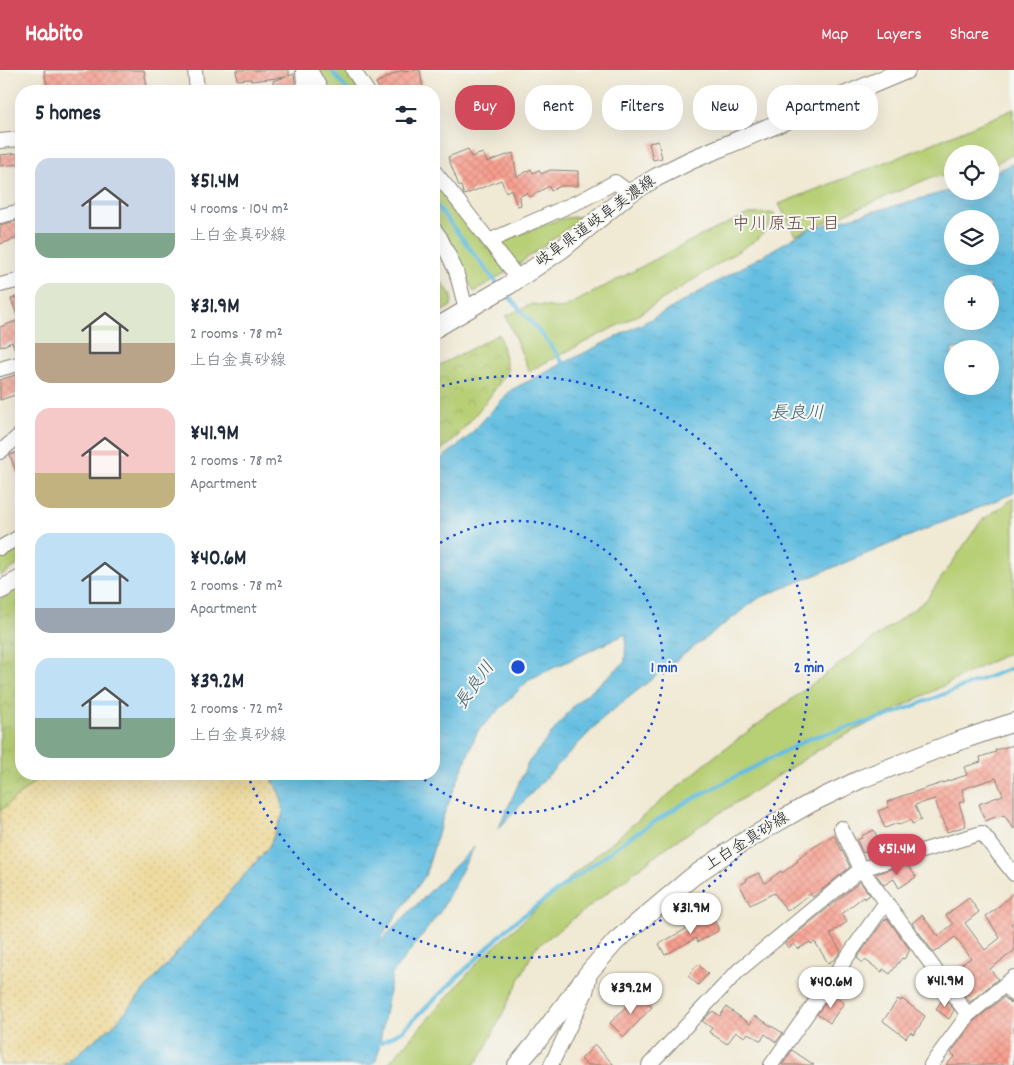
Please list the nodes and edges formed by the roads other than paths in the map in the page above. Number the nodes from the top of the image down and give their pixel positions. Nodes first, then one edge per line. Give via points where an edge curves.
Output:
1 (195, 70) edge
2 (304, 70) edge
3 (310, 70) edge
4 (353, 70) edge
5 (906, 70) edge
6 (196, 85) edge
7 (305, 85) edge
8 (319, 85) edge
9 (363, 85) edge
10 (15, 140) edge
11 (0, 141) edge
12 (440, 178) edge
13 (630, 193) junction
14 (15, 212) edge
15 (0, 216) edge
16 (440, 237) edge
17 (489, 241) junction
18 (15, 281) edge
19 (513, 282) junction
20 (0, 285) edge
21 (473, 305) junction
22 (440, 325) edge
23 (15, 365) edge
24 (0, 369) edge
25 (15, 439) edge
26 (0, 452) edge
27 (15, 539) edge
28 (0, 548) edge
29 (15, 582) edge
30 (0, 590) edge
31 (1014, 722) edge
32 (841, 828) dead end
33 (860, 870) junction
34 (1014, 874) edge
35 (886, 902) junction
36 (590, 971) junction
37 (1011, 986) edge
38 (968, 1015) junction
39 (517, 1065) edge
40 (551, 1065) edge
41 (649, 1065) edge
42 (771, 1065) edge
43 (931, 1065) edge

1 - 6 street
2 - 7 street
3 - 8 street
4 - 9 street
5 - 13 main road, 岐阜県道岐阜美濃線 via 691,160
10 - 11 street
12 - 17 street
13 - 17 street via 615,182
13 - 19 main road, 岐阜県道岐阜美濃線 via 562,249
14 - 15 street
16 - 21 street
17 - 19 street
18 - 20 street
19 - 21 main road, 岐阜県道岐阜美濃線
21 - 22 main road, 岐阜県道岐阜美濃線
23 - 24 street
25 - 26 street
27 - 28 street
29 - 30 main road
31 - 36 main road, 上白金真砂線 via 861,779 743,842 692,877 616,941
32 - 33 street
33 - 34 street via 982,833
33 - 35 street
33 - 41 street via 739,970
35 - 38 street
35 - 42 street
36 - 39 main road, 上白金真砂線
36 - 40 street via 586,992
37 - 38 street
38 - 43 street

